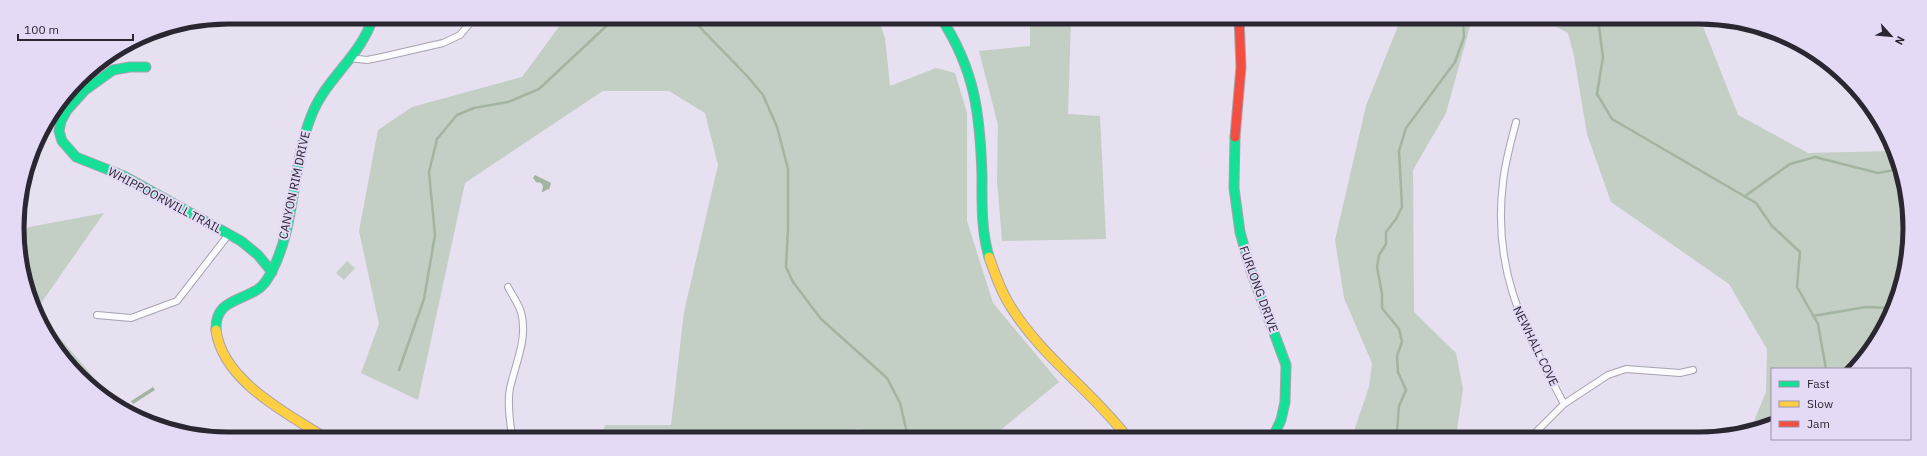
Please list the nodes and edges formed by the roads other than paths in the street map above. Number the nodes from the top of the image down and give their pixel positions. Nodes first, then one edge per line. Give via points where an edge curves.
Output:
1 (372, 24) edge
2 (469, 24) edge
3 (945, 24) edge
4 (1240, 24) edge
5 (349, 58) junction
6 (146, 68) dead end
7 (1516, 122) dead end
8 (229, 234) junction
9 (272, 272) junction
10 (508, 287) dead end
11 (97, 315) dead end
12 (1693, 370) dead end
13 (1564, 404) junction
14 (316, 432) edge
15 (511, 432) edge
16 (1123, 432) edge
17 (1275, 432) edge
18 (1534, 432) edge

1 - 5 street, CANYON RIM DRIVE via 365,40
2 - 5 street via 460,35 443,43 382,58
3 - 16 street via 962,53 972,79 981,132 984,228 991,262 1003,292 1036,340 1104,409
4 - 17 street, FURLONG DRIVE via 1242,63 1234,152 1236,212 1246,260 1286,365 1283,416
5 - 9 street, CANYON RIM DRIVE via 331,79 308,123 298,156 286,232
6 - 8 street, WHIPPOORWILL TRAIL via 131,65 113,70 93,81 65,113 60,126 61,140 76,158 83,162 124,176
7 - 13 street, NEWHALL COVE via 1503,181 1503,254 1516,308
8 - 9 street, WHIPPOORWILL TRAIL via 251,248
8 - 11 street via 177,301 131,318
9 - 14 street, CANYON RIM DRIVE via 261,287 222,309 216,321 218,344 227,361 259,396
10 - 15 street via 520,310 524,328 510,389
12 - 13 street via 1680,373 1626,369 1608,375
13 - 18 street

